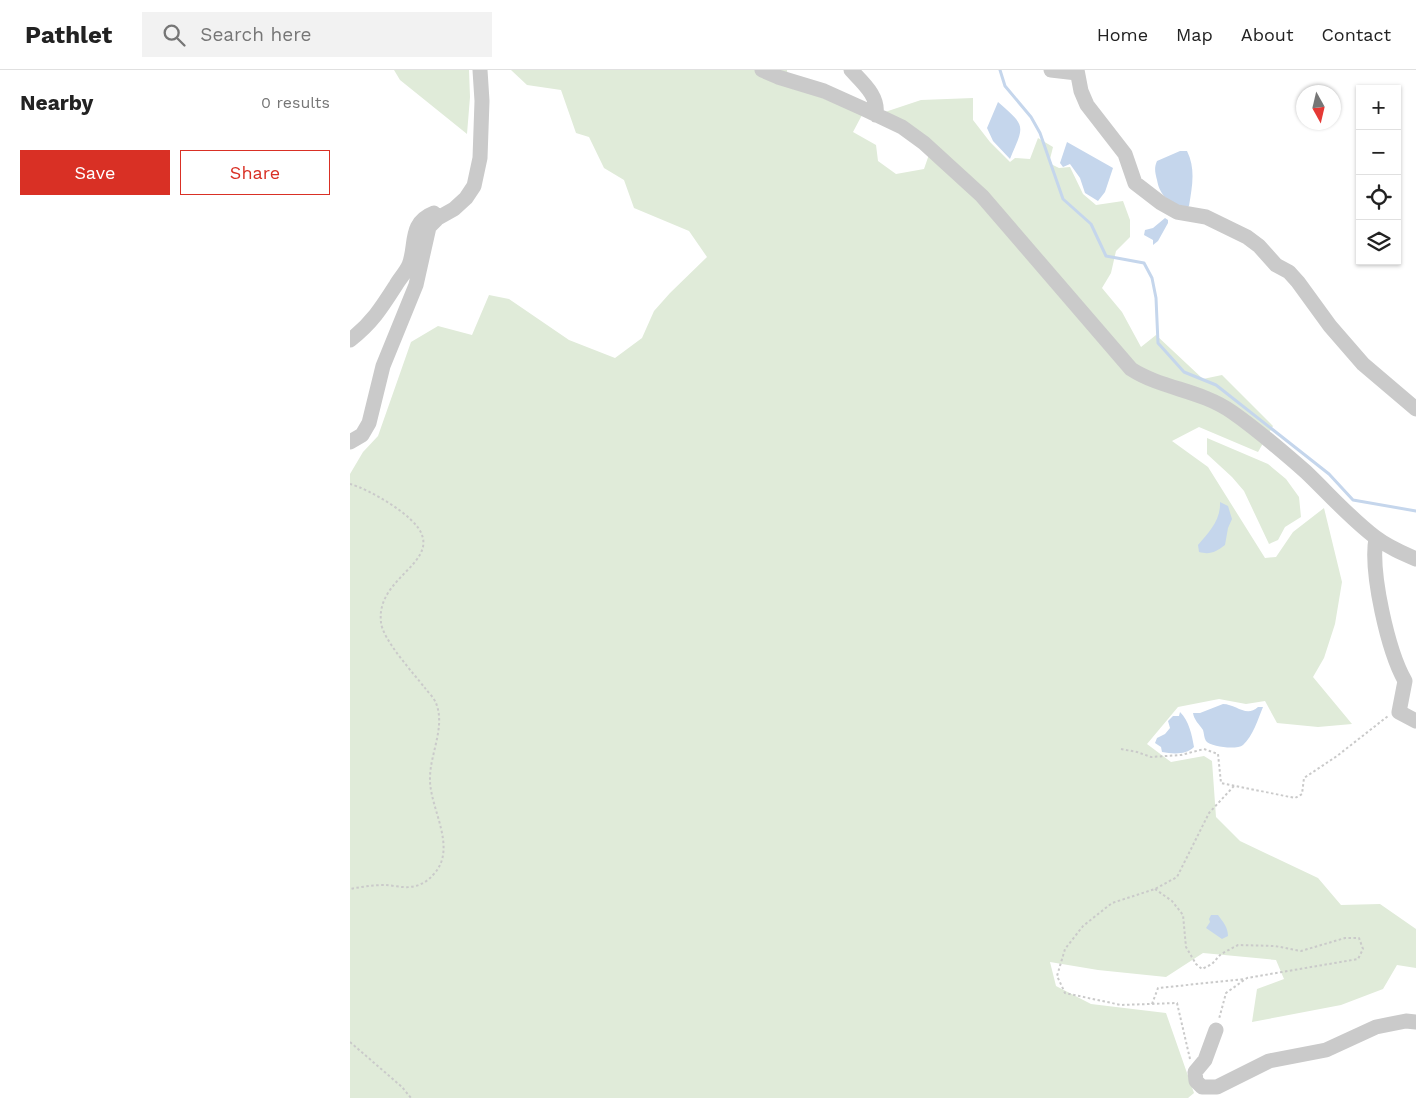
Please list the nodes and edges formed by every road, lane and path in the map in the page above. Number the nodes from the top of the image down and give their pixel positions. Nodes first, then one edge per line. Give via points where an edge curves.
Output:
1 (480, 70) edge
2 (762, 70) edge
3 (851, 70) edge
4 (1051, 70) edge
5 (1077, 72) edge
6 (876, 115) junction
7 (461, 203) junction
8 (350, 340) edge
9 (1416, 409) edge
10 (350, 442) edge
11 (350, 484) edge
12 (1376, 538) junction
13 (1416, 558) edge
14 (1411, 679) edge
15 (1399, 712) junction
16 (1416, 721) edge
17 (1121, 749) dead end
18 (1234, 786) junction
19 (350, 889) edge
20 (1155, 889) junction
21 (1247, 978) junction
22 (1152, 1004) junction
23 (1416, 1022) edge
24 (1216, 1030) joint
25 (350, 1042) edge
26 (1195, 1072) junction
27 (411, 1098) edge

1 - 7 street via 480,158 474,186
2 - 6 street via 824,91
3 - 6 street via 873,95
4 - 5 street
5 - 9 street via 1087,105 1125,154 1135,183 1161,204 1177,212 1206,217 1260,246 1276,265 1298,282 1363,364
6 - 12 street via 902,127 924,143 982,196 1130,369 1215,401 1230,410 1279,448
7 - 8 street via 426,216 415,230 409,265 378,314
7 - 10 street via 429,227 416,285 383,366 369,423 362,435
11 - 19 path via 366,489 410,518 422,535 422,553 391,586 384,599 380,624 435,702 439,714 430,784 444,851 437,871 421,884
12 - 13 street
12 - 14 street via 1374,551 1380,603 1398,668
14 - 15 street
15 - 16 street
15 - 18 path via 1391,714 1304,778 1302,794 1295,798
17 - 18 path via 1151,757 1204,749 1218,754 1221,783
18 - 20 path via 1209,813 1177,877
20 - 21 path via 1172,901 1183,915 1186,948 1202,969 1238,945 1275,946 1301,951 1344,938 1359,938 1363,949 1358,959
20 - 22 path via 1112,903 1083,926 1065,949 1057,976 1065,993 1121,1005
21 - 22 path via 1158,988
21 - 24 path via 1226,993
22 - 26 path via 1177,1003
23 - 26 street via 1376,1027 1326,1050 1269,1061 1217,1086 1202,1087 1196,1081
24 - 26 street via 1205,1060
25 - 27 path

